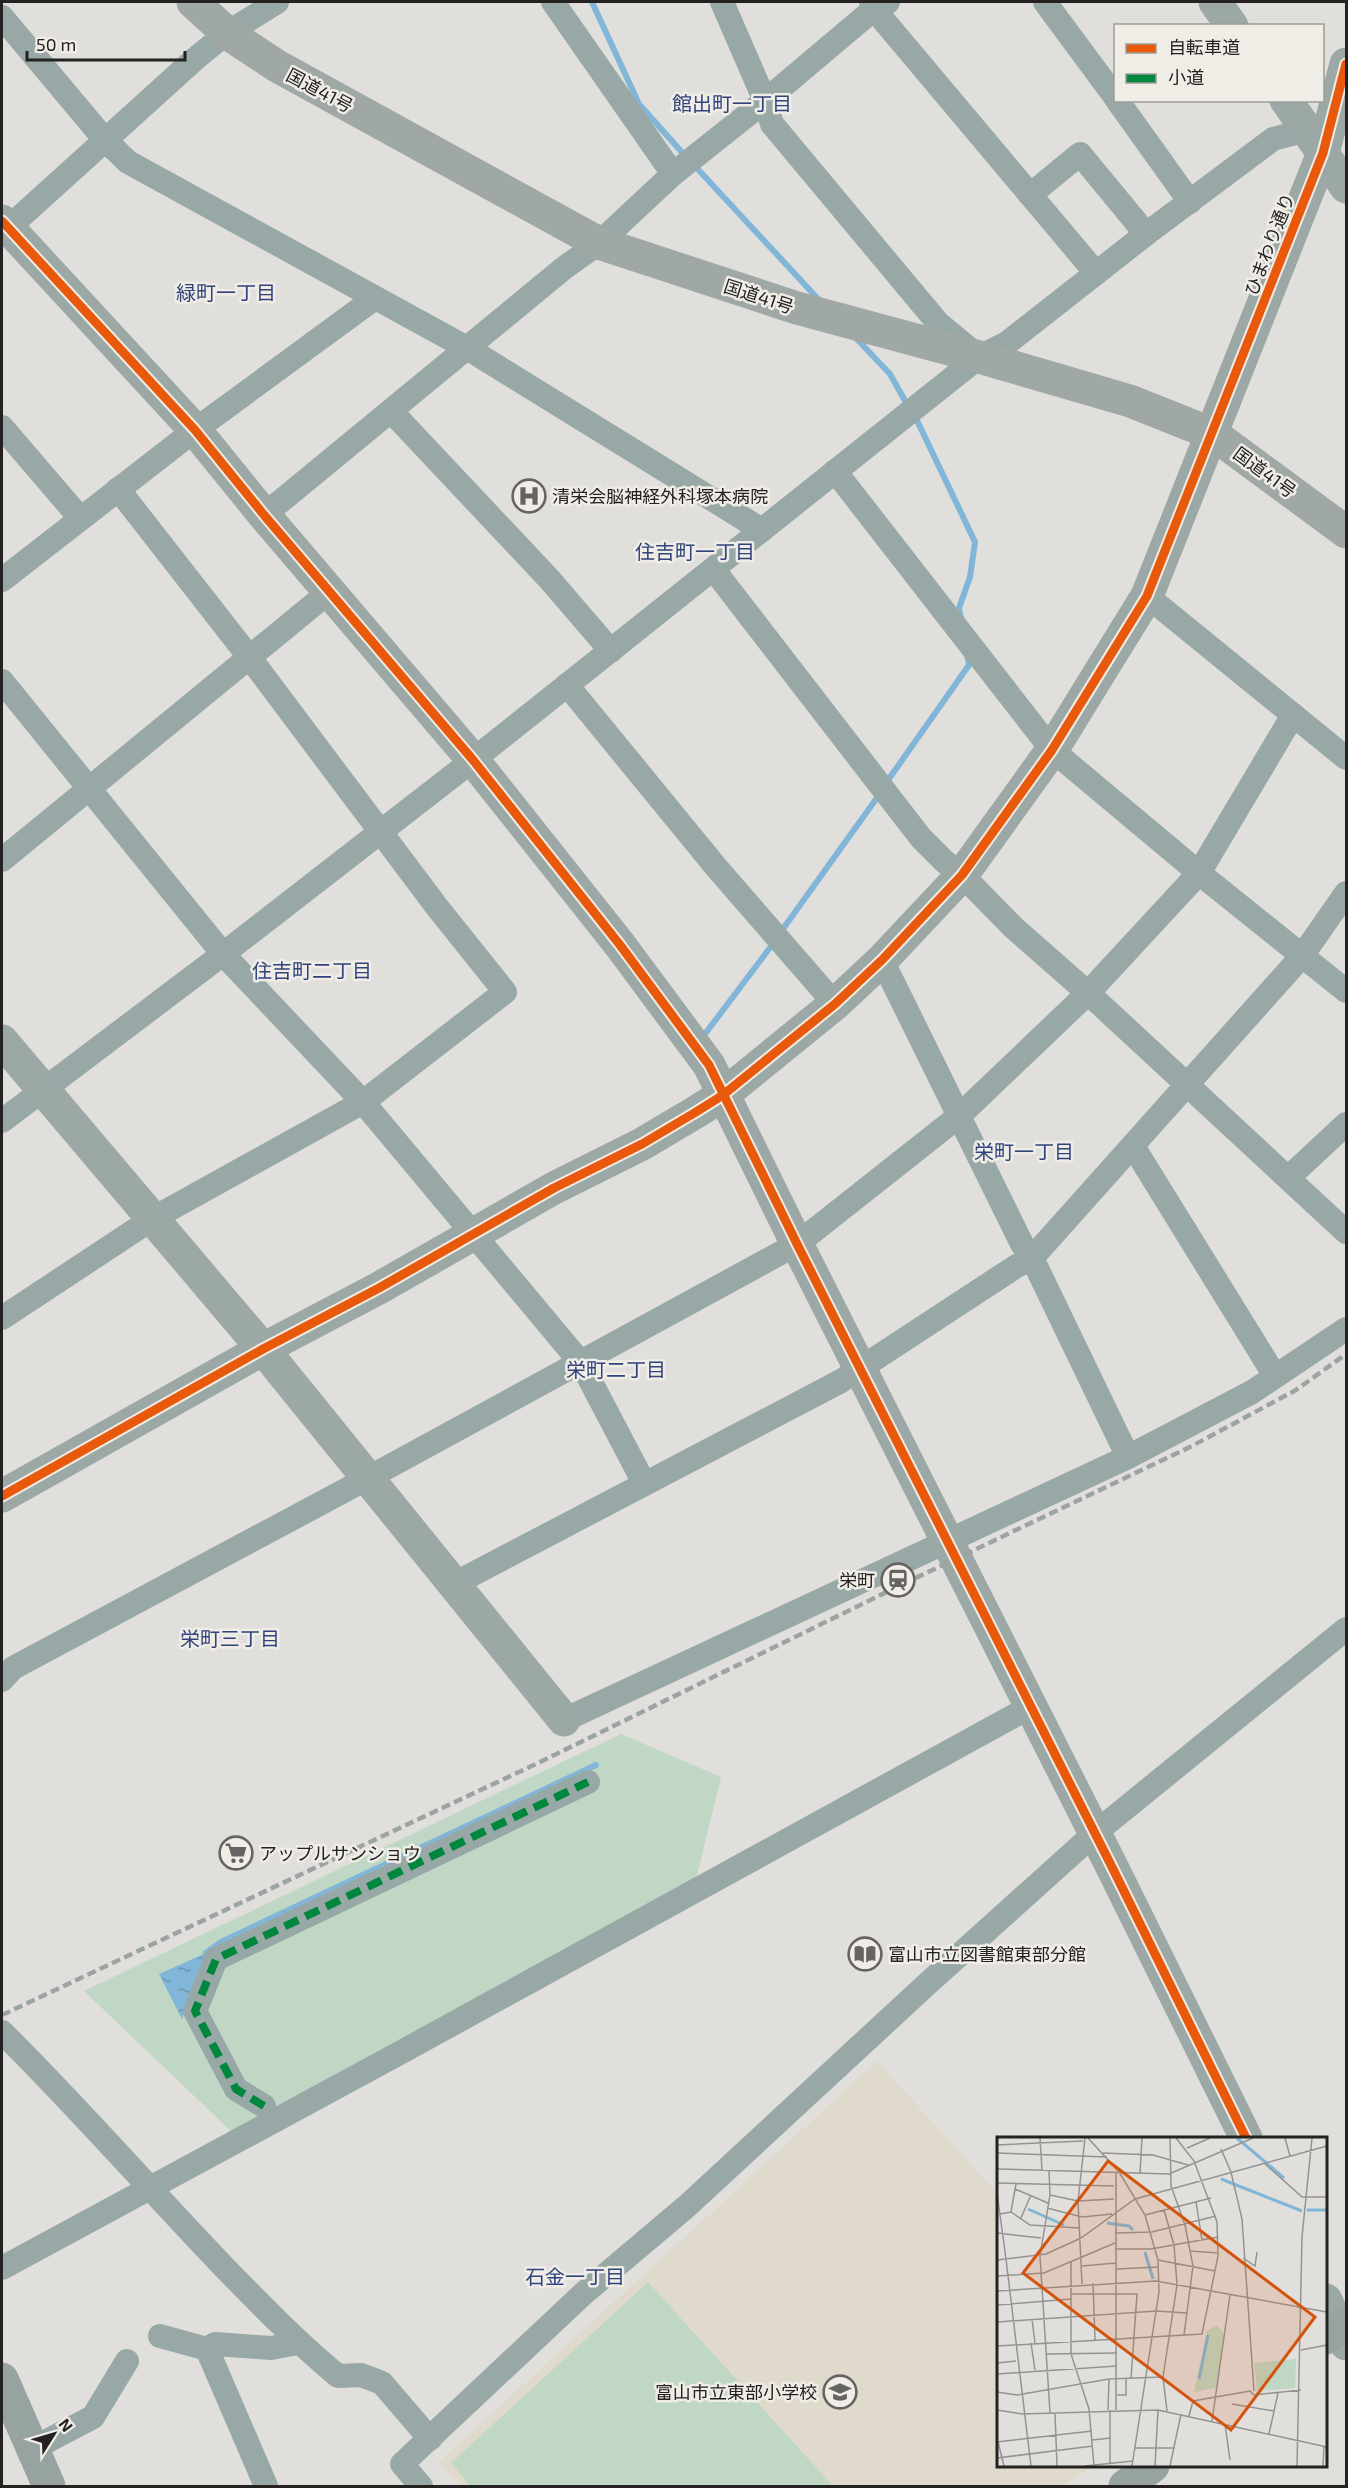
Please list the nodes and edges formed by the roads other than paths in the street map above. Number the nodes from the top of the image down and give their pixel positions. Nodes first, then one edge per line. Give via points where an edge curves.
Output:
1 (193, 2) edge
2 (277, 2) edge
3 (553, 2) edge
4 (722, 2) edge
5 (1046, 2) edge
6 (1215, 2) edge
7 (877, 4) edge
8 (2, 17) edge
9 (1231, 24) edge
10 (227, 33) junction
11 (1347, 64) edge
12 (1114, 96) edge
13 (765, 101) junction
14 (1118, 102) edge
15 (1287, 102) edge
16 (105, 140) junction
17 (1315, 142) junction
18 (673, 174) junction
19 (1347, 187) edge
20 (1030, 195) junction
21 (1190, 202) junction
22 (4, 227) edge
23 (1146, 234) junction
24 (599, 243) junction
25 (1096, 273) junction
26 (375, 298) junction
27 (467, 348) junction
28 (979, 357) junction
29 (391, 411) junction
30 (2, 427) edge
31 (195, 430) junction
32 (1213, 434) junction
33 (835, 471) junction
34 (118, 489) junction
35 (264, 515) junction
36 (80, 518) junction
37 (762, 530) junction
38 (1347, 532) edge
39 (714, 570) junction
40 (2, 580) edge
41 (329, 591) junction
42 (1147, 596) junction
43 (611, 651) junction
44 (250, 658) junction
45 (2, 681) edge
46 (567, 685) junction
47 (1293, 716) junction
48 (1052, 750) junction
49 (1347, 758) edge
50 (473, 760) junction
51 (89, 788) junction
52 (379, 831) junction
53 (2, 860) edge
54 (1199, 873) junction
55 (962, 874) junction
56 (1347, 893) edge
57 (223, 954) junction
58 (1302, 956) junction
59 (882, 960) junction
60 (1347, 991) edge
61 (1088, 993) junction
62 (835, 1004) junction
63 (2, 1041) edge
64 (1188, 1085) junction
65 (42, 1089) junction
66 (723, 1095) junction
67 (363, 1102) junction
68 (959, 1116) junction
69 (2, 1121) edge
70 (1347, 1124) edge
71 (1133, 1146) junction
72 (1288, 1178) junction
73 (152, 1219) junction
74 (1347, 1232) edge
75 (474, 1234) junction
76 (797, 1244) junction
77 (1032, 1258) junction
78 (2, 1318) edge
79 (1347, 1329) edge
80 (263, 1349) junction
81 (581, 1363) junction
82 (859, 1368) junction
83 (1275, 1376) junction
84 (1128, 1457) junction
85 (368, 1478) junction
86 (644, 1484) junction
87 (2, 1496) edge
88 (947, 1542) junction
89 (454, 1584) junction
90 (1347, 1629) edge
91 (5, 1668) edge
92 (1030, 1707) junction
93 (564, 1720) joint
94 (588, 1782) dead end
95 (1095, 1833) junction
96 (2, 2032) edge
97 (264, 2106) dead end
98 (1245, 2137) edge
99 (148, 2188) junction
100 (2, 2268) edge
101 (160, 2336) dead end
102 (298, 2343) junction
103 (207, 2349) junction
104 (127, 2361) dead end
105 (2, 2379) edge
106 (9, 2421) edge
107 (430, 2439) junction
108 (32, 2450) junction
109 (1152, 2467) edge
110 (49, 2487) edge
111 (266, 2487) edge
112 (421, 2487) edge
113 (1125, 2487) edge

1 - 10 highway, 国道41号
2 - 10 street
3 - 18 street
4 - 13 street
5 - 12 street
6 - 9 street
7 - 13 street
7 - 20 street
8 - 16 street
10 - 16 street
10 - 24 highway, 国道41号 via 277,66
11 - 17 street, ひまわり通り
13 - 18 street
13 - 28 street via 771,124 938,323
14 - 21 street
15 - 17 street
16 - 22 street
16 - 26 street via 128,162
17 - 19 street
17 - 21 street via 1273,139
17 - 32 street, ひまわり通り
18 - 24 street
20 - 23 street via 1080,154
20 - 25 street
21 - 23 street
22 - 31 street
23 - 25 street
24 - 27 street
24 - 28 highway, 国道41号 via 797,308
25 - 28 street via 1007,343
26 - 27 street
26 - 31 street
27 - 29 street
27 - 37 street
28 - 32 highway, 国道41号 via 1130,401
28 - 33 street
29 - 35 street
29 - 43 street via 550,580
30 - 36 street
31 - 34 street
31 - 35 street
32 - 38 highway, 国道41号
32 - 42 street, ひまわり通り
33 - 37 street
33 - 48 street
34 - 36 street
34 - 44 street
35 - 41 street
36 - 40 street
37 - 39 street
39 - 43 street
39 - 55 street via 921,838
41 - 44 street
41 - 50 street
42 - 47 street
42 - 48 street, ひまわり通り
43 - 46 street
44 - 51 street
44 - 52 street
45 - 51 street
46 - 50 street
46 - 62 street
47 - 49 street
47 - 54 street
48 - 54 street
48 - 55 street, ひまわり通り
50 - 52 street
50 - 66 street via 640,972 709,1065
51 - 53 street
51 - 57 street
52 - 57 street
52 - 67 street via 505,992
54 - 58 street
54 - 61 street
55 - 59 street, ひまわり通り
55 - 61 street via 1006,921
56 - 58 street
57 - 65 street
57 - 67 street
58 - 60 street
58 - 64 street
59 - 62 street, ひまわり通り
59 - 68 street
61 - 64 street
61 - 68 street
62 - 66 street, ひまわり通り
63 - 65 street
64 - 71 street
64 - 72 street
65 - 69 street
65 - 73 street
66 - 75 street, ひまわり通り via 642,1144
66 - 76 street
67 - 73 street
67 - 75 street
68 - 76 street
68 - 77 street
70 - 72 street
71 - 77 street
71 - 83 street
72 - 74 street
73 - 78 street
73 - 80 street
75 - 80 street, ひまわり通り
75 - 81 street
76 - 81 street
76 - 82 street
77 - 82 street
77 - 84 street
79 - 83 street
80 - 85 street
80 - 87 street, ひまわり通り
81 - 85 street
81 - 86 street
82 - 86 street
82 - 88 street
83 - 84 street
84 - 88 street
85 - 89 street
85 - 91 street
86 - 89 street
88 - 92 street
88 - 93 street
89 - 93 street
90 - 95 street
92 - 95 street
92 - 99 street
94 - 97 street via 216,1959 195,2011 236,2089
95 - 98 street
95 - 107 street via 687,2206 583,2294
96 - 99 street
99 - 100 street
99 - 102 street
101 - 103 street
102 - 103 street via 271,2348 215,2344
102 - 107 street via 338,2376 362,2375 382,2383
103 - 111 street
104 - 108 street via 93,2417
105 - 106 main road
106 - 108 main road
107 - 112 street via 402,2464
108 - 110 main road
109 - 113 main road

